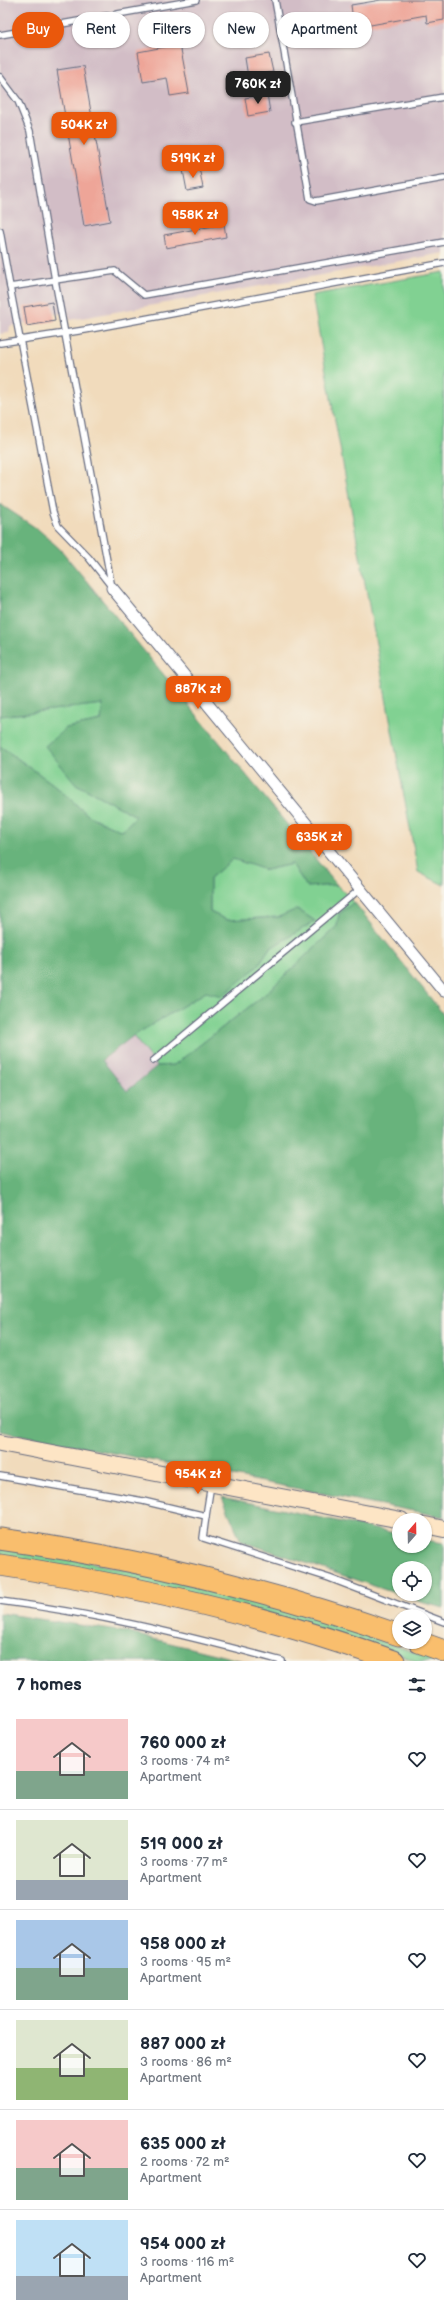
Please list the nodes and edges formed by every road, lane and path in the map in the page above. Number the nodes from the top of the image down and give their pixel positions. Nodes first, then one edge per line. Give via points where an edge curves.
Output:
1 (196, 0) edge
2 (275, 0) edge
3 (0, 35) edge
4 (0, 77) edge
5 (444, 97) edge
6 (296, 122) junction
7 (444, 178) edge
8 (0, 231) edge
9 (444, 242) edge
10 (444, 263) edge
11 (56, 280) junction
12 (10, 288) junction
13 (66, 333) junction
14 (22, 340) junction
15 (0, 344) edge
16 (112, 588) junction
17 (358, 886) junction
18 (444, 991) edge
19 (153, 1060) dead end
20 (0, 1443) edge
21 (0, 1476) edge
22 (211, 1483) junction
23 (206, 1516) junction
24 (392, 1518) edge
25 (432, 1526) edge
26 (444, 1529) edge
27 (0, 1538) edge
28 (0, 1565) edge
29 (0, 1601) edge
30 (444, 1622) edge
31 (392, 1633) edge
32 (432, 1647) edge
33 (444, 1651) edge
34 (282, 1661) edge
35 (394, 1661) edge

1 - 3 lane
2 - 6 lane
4 - 11 lane via 18,101 30,131
5 - 6 lane
6 - 7 lane via 310,199 316,201
8 - 12 lane
9 - 11 lane via 144,295 115,271
10 - 13 lane
11 - 12 lane
11 - 13 lane
12 - 14 lane
13 - 14 lane
13 - 16 lane
14 - 15 lane
14 - 16 lane via 53,512 58,526 89,558
16 - 17 street
17 - 18 street
17 - 19 lane
20 - 22 street
21 - 23 lane via 143,1501
22 - 23 lane
22 - 24 street
23 - 30 lane via 203,1538 329,1578
25 - 26 street
27 - 31 highway via 184,1572 290,1600
28 - 35 highway via 195,1602 298,1630
29 - 34 lane via 96,1615 168,1630
32 - 33 highway

